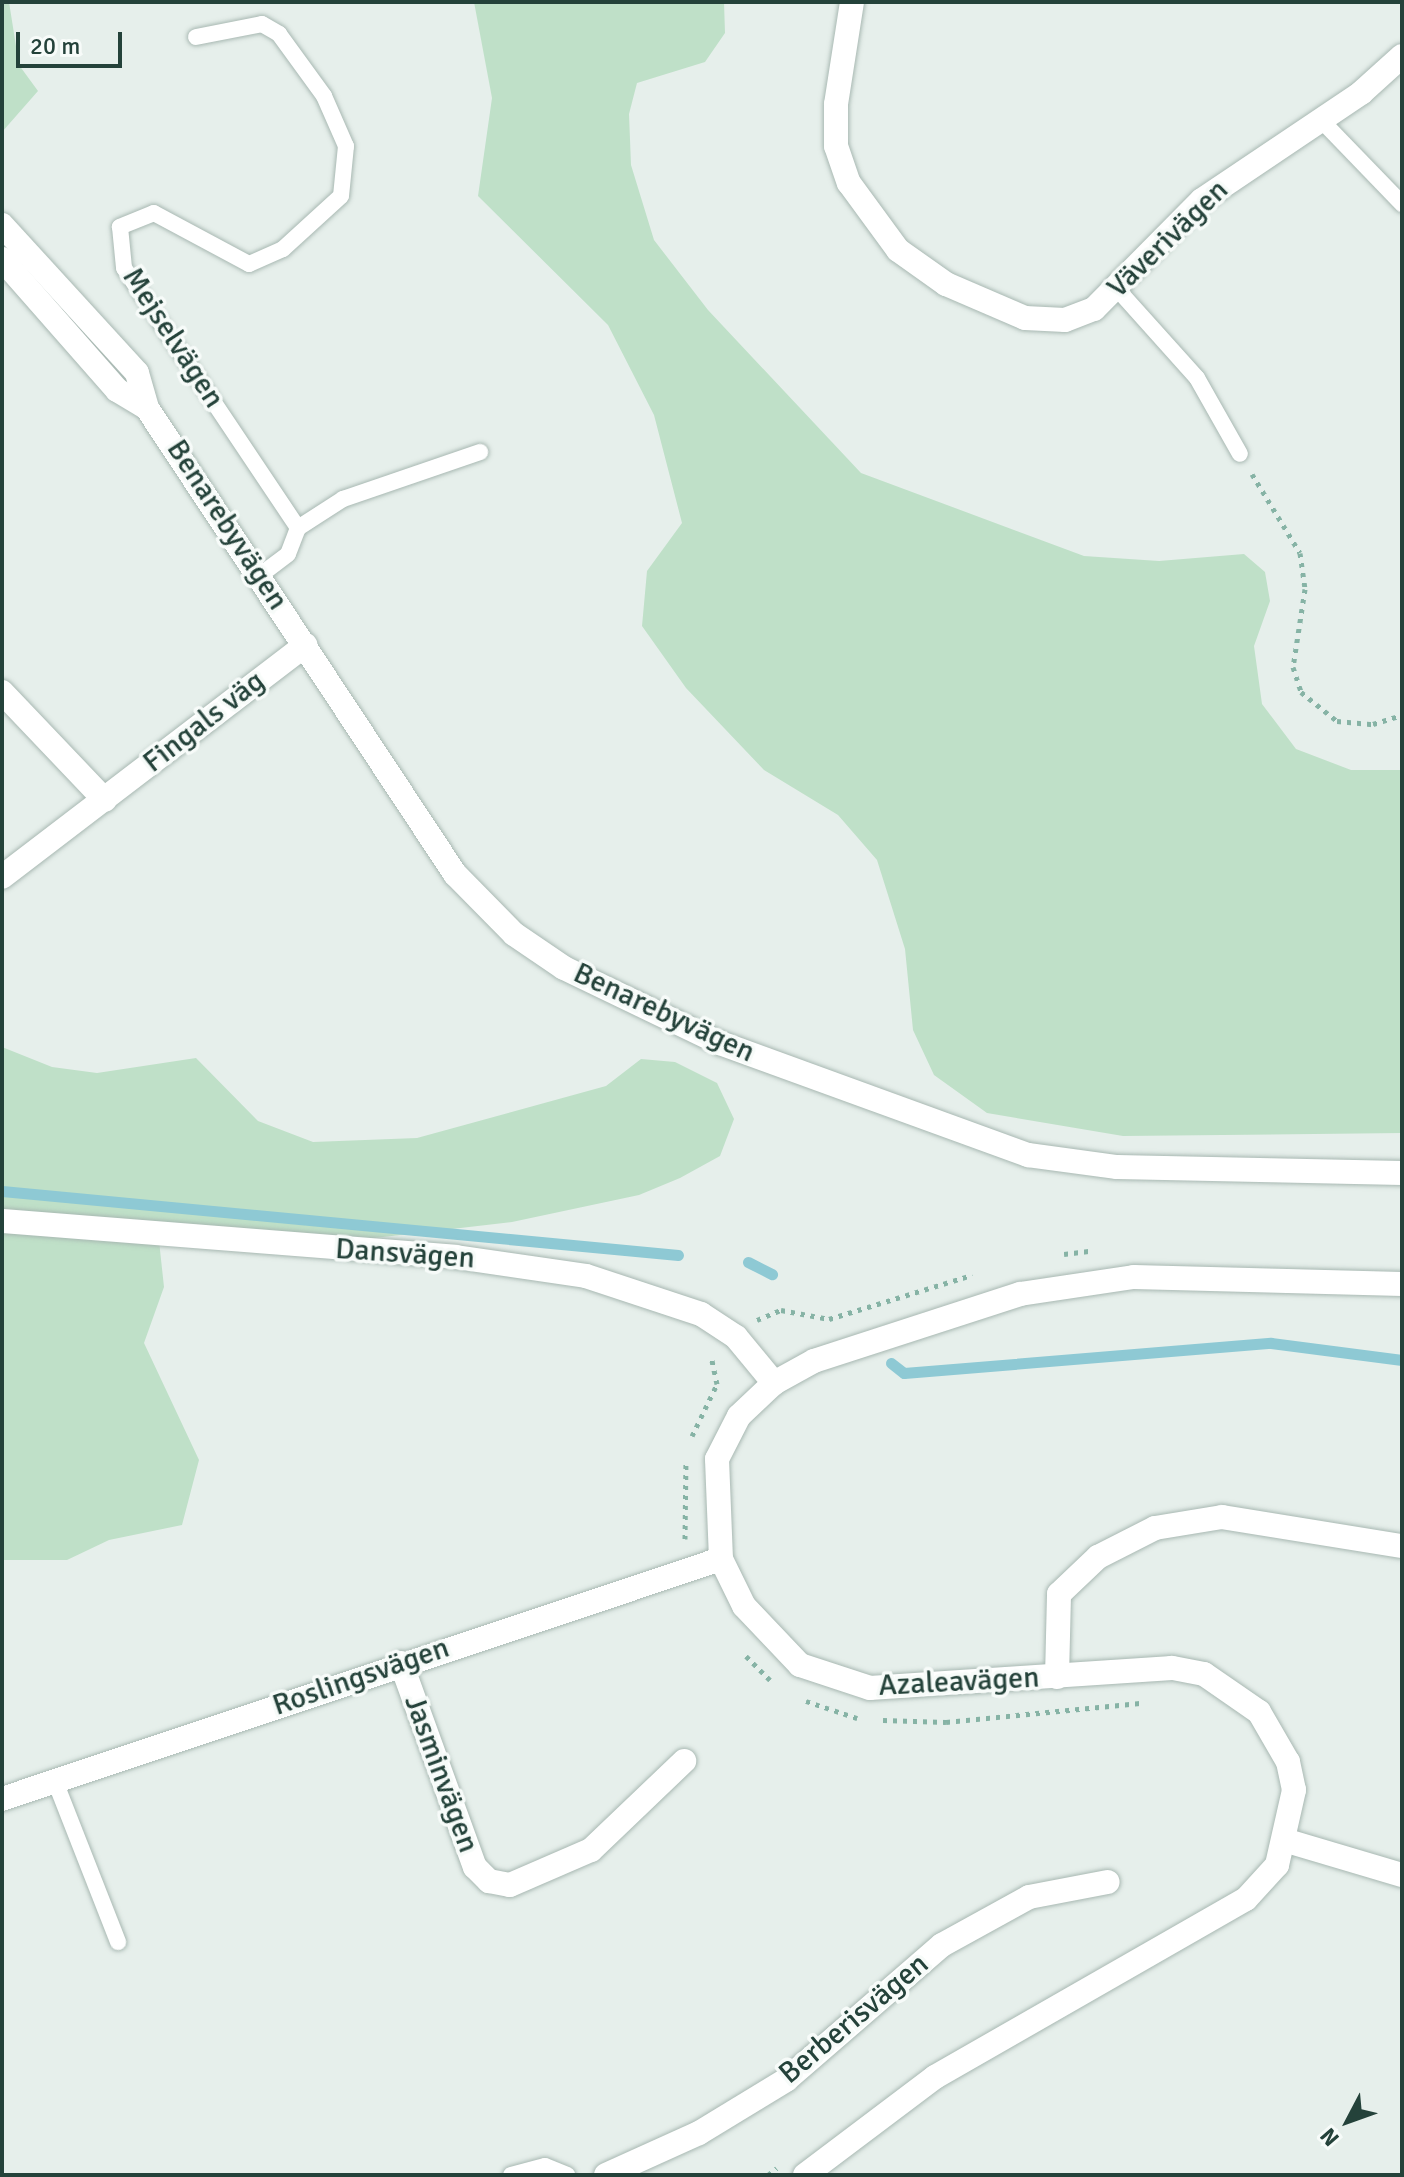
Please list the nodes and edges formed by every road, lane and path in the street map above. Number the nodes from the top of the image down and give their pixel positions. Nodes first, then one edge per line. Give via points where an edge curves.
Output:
1 (852, 2) edge
2 (196, 37) dead end
3 (1402, 56) edge
4 (1321, 120) junction
5 (1402, 204) edge
6 (2, 225) edge
7 (2, 259) edge
8 (1119, 291) junction
9 (147, 408) junction
10 (480, 452) dead end
11 (1240, 454) joint
12 (298, 528) junction
13 (263, 573) junction
14 (305, 645) junction
15 (2, 692) edge
16 (1402, 715) edge
17 (105, 800) junction
18 (2, 877) edge
19 (1402, 1173) edge
20 (2, 1221) edge
21 (1093, 1250) dead end
22 (1051, 1258) dead end
23 (976, 1274) dead end
24 (1402, 1284) edge
25 (736, 1337) junction
26 (774, 1383) junction
27 (1402, 1546) edge
28 (721, 1559) junction
29 (693, 1570) junction
30 (741, 1650) dead end
31 (401, 1663) junction
32 (1057, 1677) junction
33 (775, 1683) dead end
34 (798, 1697) dead end
35 (1152, 1702) dead end
36 (864, 1718) dead end
37 (875, 1719) dead end
38 (684, 1761) dead end
39 (55, 1781) junction
40 (2, 1799) edge
41 (1287, 1841) junction
42 (1402, 1875) edge
43 (1108, 1882) dead end
44 (118, 1942) dead end
45 (780, 2165) dead end
46 (511, 2175) edge
47 (567, 2175) edge
48 (606, 2175) edge
49 (768, 2175) edge
50 (805, 2175) edge

1 - 8 street, Väverivägen via 836,146 871,221 898,250 946,284 1025,318 1065,320
2 - 12 lane, Mejselvägen via 262,24 279,34 324,96 346,146 341,196 283,249 249,264 154,213 120,227 124,268
3 - 4 street, Väverivägen
4 - 5 lane
4 - 8 street, Väverivägen via 1202,200
6 - 9 street, Benarebyvägen via 137,373
7 - 9 street, Benarebyvägen via 117,390
8 - 11 lane via 1197,378
9 - 13 street, Benarebyvägen
10 - 12 lane via 378,482
11 - 16 path via 1300,553 1305,589 1293,667 1301,692 1337,721 1373,724
12 - 13 lane via 288,554
13 - 14 street, Benarebyvägen
14 - 17 street, Fingals väg
14 - 19 street, Benarebyvägen via 455,874 514,934 625,1001 1028,1155 1117,1167
15 - 17 street
17 - 18 street, Fingals väg
20 - 25 street, Dansvägen via 527,1264 657,1297
21 - 22 path
23 - 25 path via 829,1319 766,1312
24 - 26 street, Azaleavägen via 1227,1276 1082,1283 873,1337
25 - 26 street, Dansvägen
25 - 29 path via 708,1358 717,1384 683,1470 684,1531
26 - 28 street, Azaleavägen via 739,1416 717,1459
27 - 32 street via 1252,1519 1155,1528 1098,1557 1059,1594
28 - 29 street, Roslingsvägen
28 - 32 street, Azaleavägen via 768,1637 831,1679 911,1689
29 - 31 street, Roslingsvägen
30 - 33 path
31 - 38 street, Jasminvägen via 475,1867 489,1881 510,1885 591,1850
31 - 39 street, Roslingsvägen
32 - 41 street, Azaleavägen via 1172,1668 1204,1674 1237,1693 1276,1735 1288,1762 1294,1790
34 - 36 path
35 - 37 path via 946,1722
39 - 40 street, Roslingsvägen
39 - 44 lane
41 - 42 street
41 - 50 street, Azaleavägen via 1272,1872 1246,1899 947,2069
43 - 48 street, Berberisvägen via 1029,1897 942,1945 786,2080 699,2133
45 - 49 path
46 - 47 lane via 545,2166

